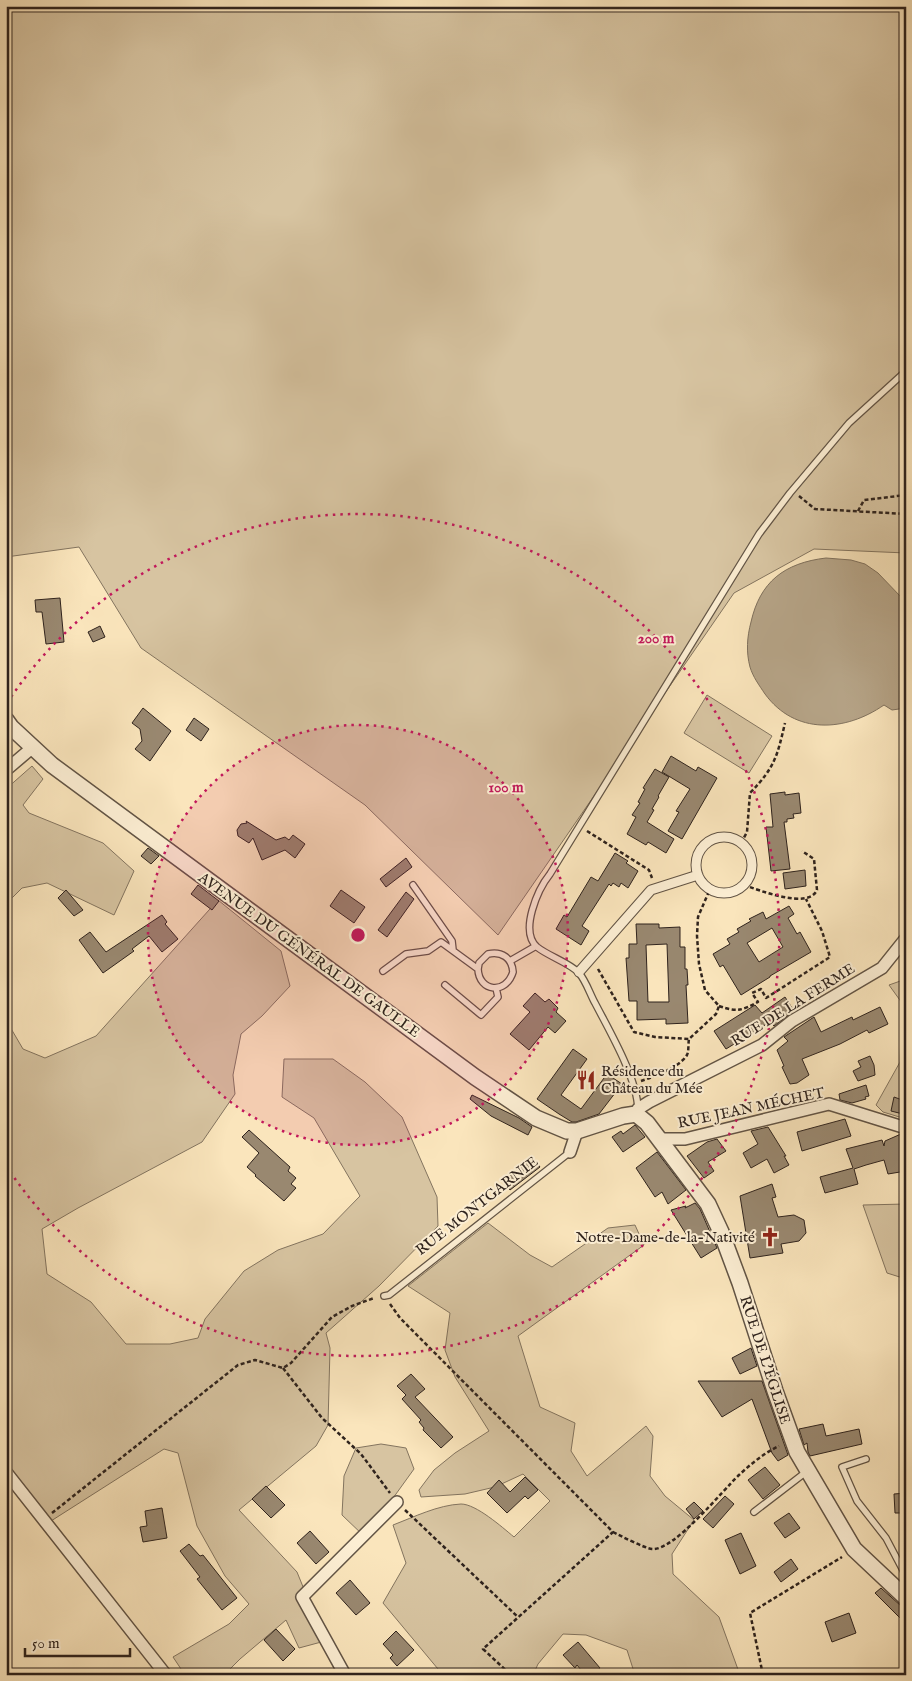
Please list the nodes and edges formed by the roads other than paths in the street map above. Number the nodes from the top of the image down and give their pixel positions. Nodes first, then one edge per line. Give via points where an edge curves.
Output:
1 (906, 371) edge
2 (6, 720) edge
3 (33, 747) junction
4 (6, 770) edge
5 (698, 875) junction
6 (414, 885) dead end
7 (906, 938) edge
8 (536, 946) junction
9 (453, 950) junction
10 (510, 961) junction
11 (478, 968) junction
12 (383, 971) dead end
13 (579, 972) junction
14 (445, 985) dead end
15 (496, 988) junction
16 (637, 1112) junction
17 (906, 1128) edge
18 (577, 1131) junction
19 (658, 1139) junction
20 (570, 1152) joint
21 (384, 1296) road end
22 (866, 1459) dead end
23 (808, 1470) junction
24 (6, 1472) edge
25 (396, 1502) road end
26 (754, 1512) dead end
27 (906, 1576) edge
28 (906, 1598) edge
29 (166, 1675) edge
30 (345, 1675) edge

1 - 8 lane via 849,423 759,534 542,884 530,917 529,933
2 - 3 street, AVENUE DU GÉNÉRAL DE GAULLE
3 - 4 street
3 - 18 street, AVENUE DU GÉNÉRAL DE GAULLE via 52,765 475,1078 536,1118 567,1131
5 - 5 street via 710,890 722,893 737,890 752,872 747,848 734,839 718,838 704,845 697,859
5 - 13 street via 651,890
6 - 9 lane via 452,941
7 - 16 street, RUE DE LA FERME via 882,968 792,1021 762,1045
8 - 10 lane
8 - 13 lane
9 - 11 lane
9 - 12 lane via 441,942 428,950 406,954
10 - 11 lane via 500,954 488,954
10 - 15 lane via 511,978
11 - 15 lane via 478,975 485,984
13 - 16 lane via 622,1054 638,1099
14 - 15 lane via 480,1015 498,996
16 - 18 street
16 - 19 street, RUE DE L'ÉGLISE
17 - 19 street, RUE JEAN MÉCHET via 828,1104 685,1139
18 - 20 street, RUE MONTGARNIE
19 - 23 street, RUE DE L'ÉGLISE via 708,1204 721,1232 792,1440
20 - 21 lane, RUE MONTGARNIE
22 - 27 lane via 842,1467 857,1501 886,1538
23 - 26 lane
23 - 28 street, RUE DE L'ÉGLISE via 854,1549
24 - 29 street
25 - 30 street via 302,1597

